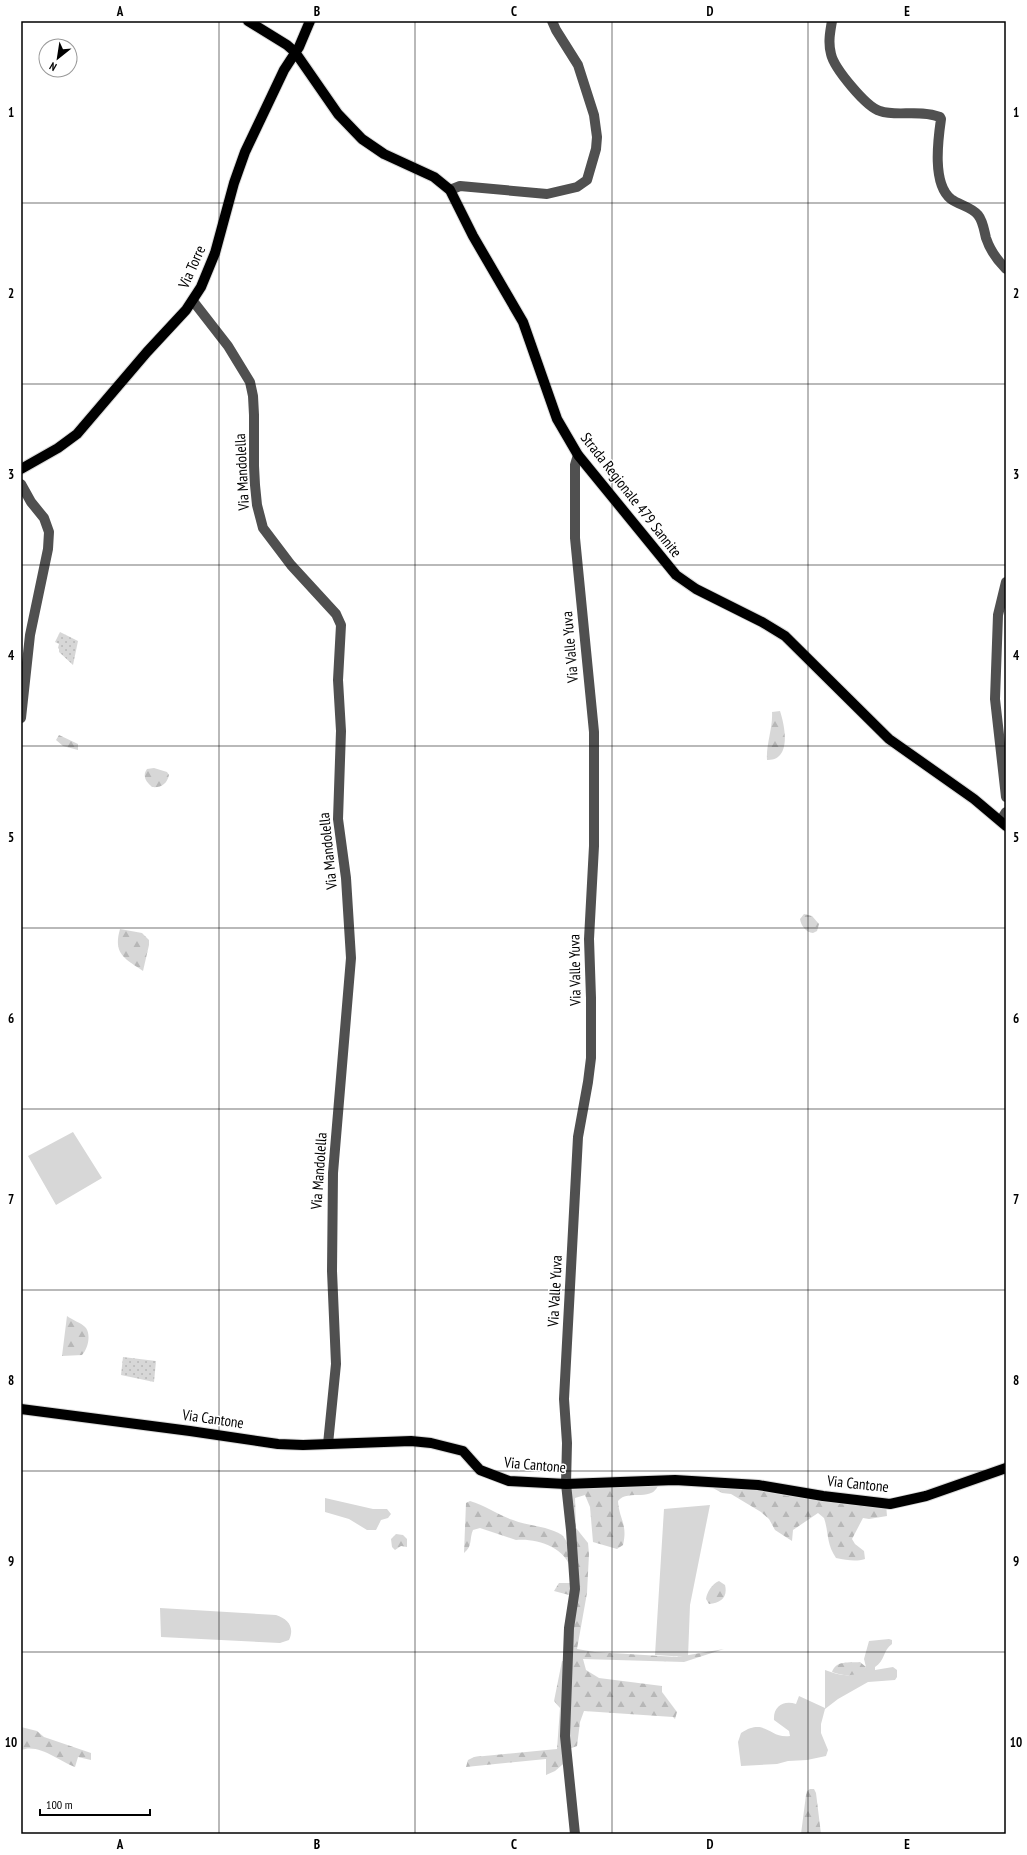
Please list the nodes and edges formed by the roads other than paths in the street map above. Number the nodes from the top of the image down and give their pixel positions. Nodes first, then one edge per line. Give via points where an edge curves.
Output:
1 (248, 21) edge
2 (310, 21) edge
3 (552, 21) edge
4 (832, 21) edge
5 (295, 52) junction
6 (450, 190) junction
7 (1006, 269) edge
8 (193, 301) junction
9 (578, 455) junction
10 (21, 469) edge
11 (21, 484) edge
12 (1006, 582) edge
13 (21, 718) edge
14 (1006, 797) edge
15 (1004, 819) edge
16 (21, 1409) edge
17 (328, 1444) junction
18 (1006, 1468) edge
19 (566, 1484) junction
20 (575, 1834) edge

1 - 5 main road, Strada Regionale 479 Sannite via 287,44
2 - 5 main road, Via Torre
3 - 6 street via 578,65 594,115 596,149 587,180 578,187 546,194 460,186
4 - 7 street via 829,44 833,61 864,101 881,112 927,113 940,117 937,162 947,195 977,213 997,260
5 - 6 main road, Strada Regionale 479 Sannite via 338,114 362,139 384,154 434,177
5 - 8 main road, Via Torre via 245,152 215,253
6 - 9 main road, Strada Regionale 479 Sannite via 472,236 523,322 557,419
8 - 10 main road, Via Torre via 77,434
8 - 17 street, Via Mandolella via 228,346 250,382 254,415 255,485 263,528 291,565 336,614 341,625 338,680 341,732 338,819 346,878 351,958 333,1173 332,1271 336,1364
9 - 15 main road, Strada Regionale 479 Sannite via 676,575 696,589 785,636 889,739
9 - 19 street, Via Valle Yuva via 575,465 576,538 594,732 594,846 589,939 591,1058 578,1137 564,1399
11 - 13 street via 48,524 49,539 30,635
12 - 14 street via 998,622 995,699
16 - 17 main road, Via Cantone via 278,1444
17 - 19 main road, Via Cantone via 411,1440 463,1451 480,1470 498,1478 509,1481
18 - 19 main road, Via Cantone via 926,1496 890,1504 823,1496 758,1484 675,1480
19 - 20 street, Via Valle Yuva via 575,1589 569,1628 565,1736

